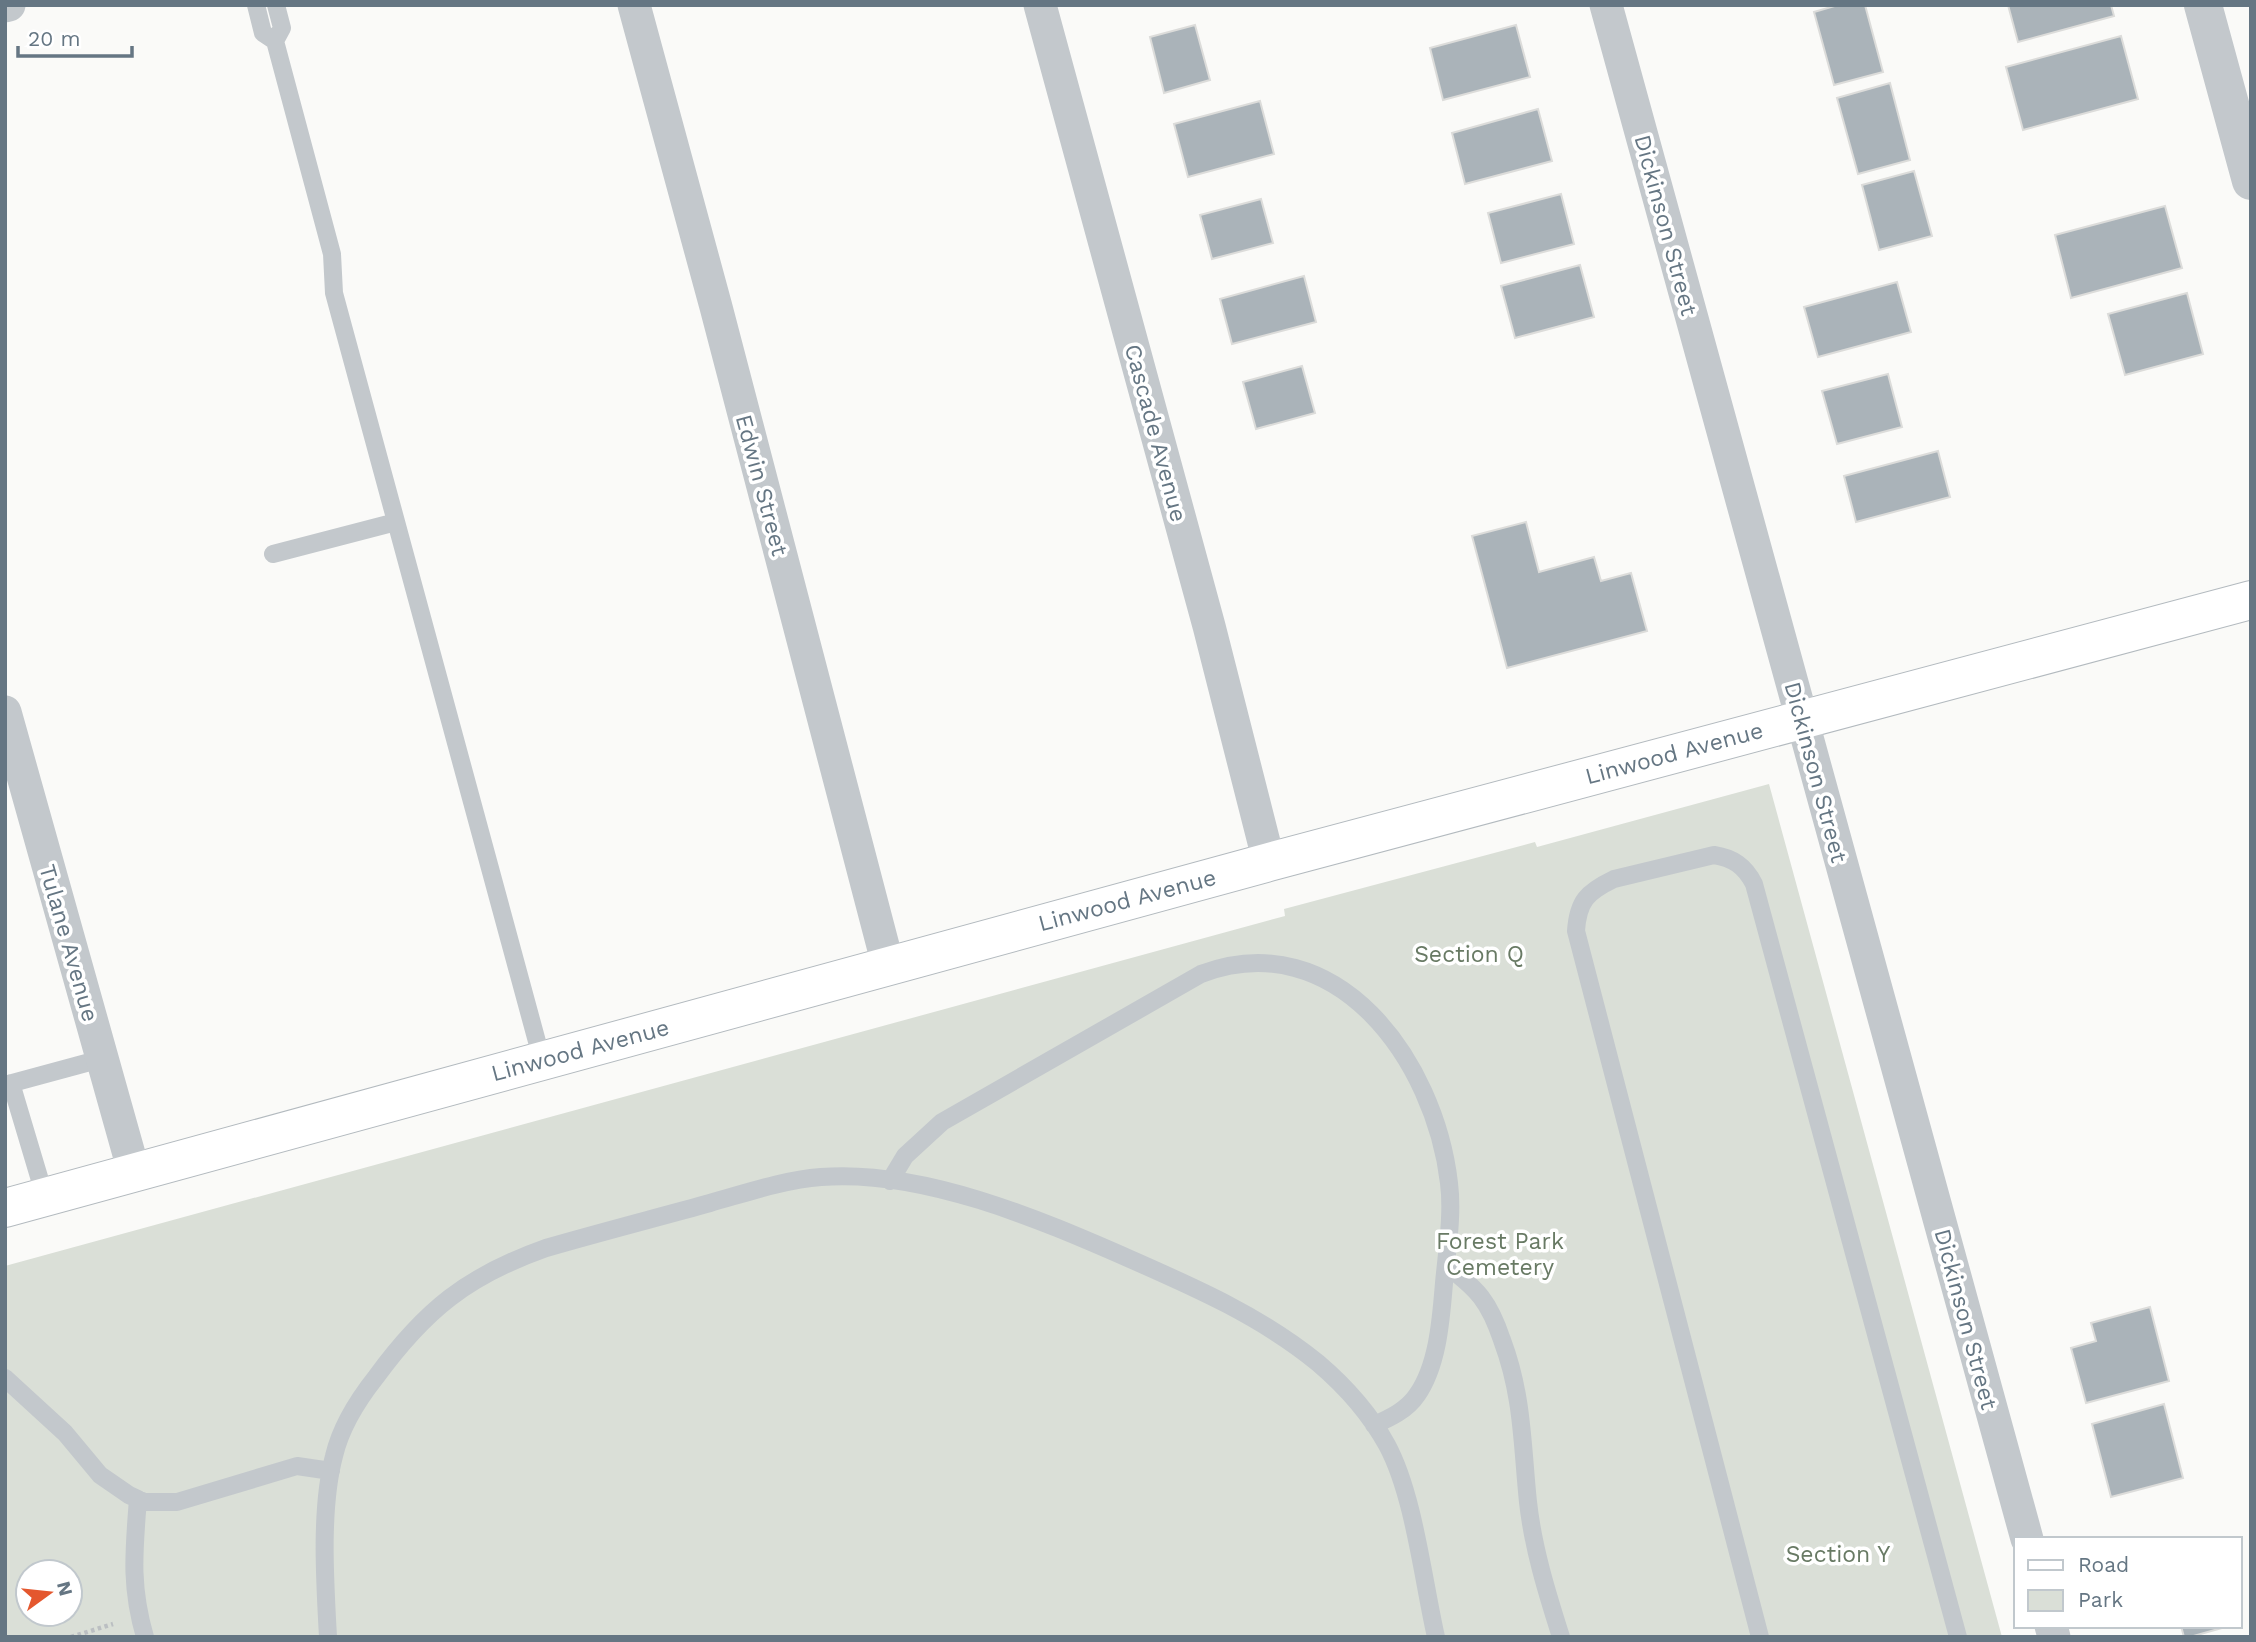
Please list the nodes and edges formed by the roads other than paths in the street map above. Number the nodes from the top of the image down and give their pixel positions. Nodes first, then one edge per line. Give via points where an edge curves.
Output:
1 (256, 5) edge
2 (276, 5) edge
3 (634, 5) edge
4 (1040, 5) edge
5 (1606, 5) edge
6 (2203, 5) edge
7 (275, 41) junction
8 (2251, 181) edge
9 (396, 522) junction
10 (273, 554) dead end
11 (2251, 600) edge
12 (5, 712) edge
13 (1801, 719) junction
14 (1269, 862) junction
15 (888, 965) junction
16 (101, 1059) junction
17 (542, 1060) junction
18 (8, 1084) edge
19 (134, 1172) junction
20 (891, 1181) junction
21 (46, 1197) junction
22 (5, 1208) edge
23 (1446, 1265) junction
24 (5, 1378) edge
25 (1374, 1425) junction
26 (331, 1471) junction
27 (138, 1499) junction
28 (2026, 1537) edge
29 (145, 1637) edge
30 (328, 1637) edge
31 (1436, 1637) edge
32 (1561, 1637) edge
33 (1760, 1637) edge
34 (1958, 1637) edge

1 - 7 lane via 263,33
2 - 7 lane via 282,28
3 - 15 street, Edwin Street
4 - 14 street, Cascade Avenue
5 - 13 street, Dickinson Street
6 - 8 street
7 - 9 lane via 332,254 334,293
9 - 10 lane
9 - 17 lane
11 - 13 main road, Linwood Avenue
12 - 16 street, Tulane Avenue
13 - 14 main road, Linwood Avenue
13 - 28 street, Dickinson Street
14 - 15 main road, Linwood Avenue
15 - 17 main road, Linwood Avenue
16 - 18 lane
16 - 19 street, Tulane Avenue
17 - 19 main road, Linwood Avenue
18 - 21 lane
19 - 21 main road, Linwood Avenue
20 - 23 lane via 905,1156 942,1122 1183,983 1233,965 1289,965 1325,978 1365,1006 1392,1039 1419,1086 1438,1133 1449,1183
20 - 25 lane via 977,1200 1033,1219 1209,1294 1317,1363
20 - 26 lane via 819,1177 783,1184 569,1241 496,1268 429,1313 389,1357 347,1421
21 - 22 main road, Linwood Avenue
23 - 25 lane via 1438,1330 1422,1387 1396,1415
23 - 32 lane via 1483,1299 1510,1362 1523,1426 1534,1538
24 - 27 lane via 65,1433 100,1475
25 - 31 lane via 1399,1475
26 - 27 lane via 297,1466 177,1502
26 - 30 lane via 326,1517
27 - 29 lane via 132,1567
33 - 34 lane via 1576,931 1581,904 1601,886 1714,855 1737,862 1754,884

